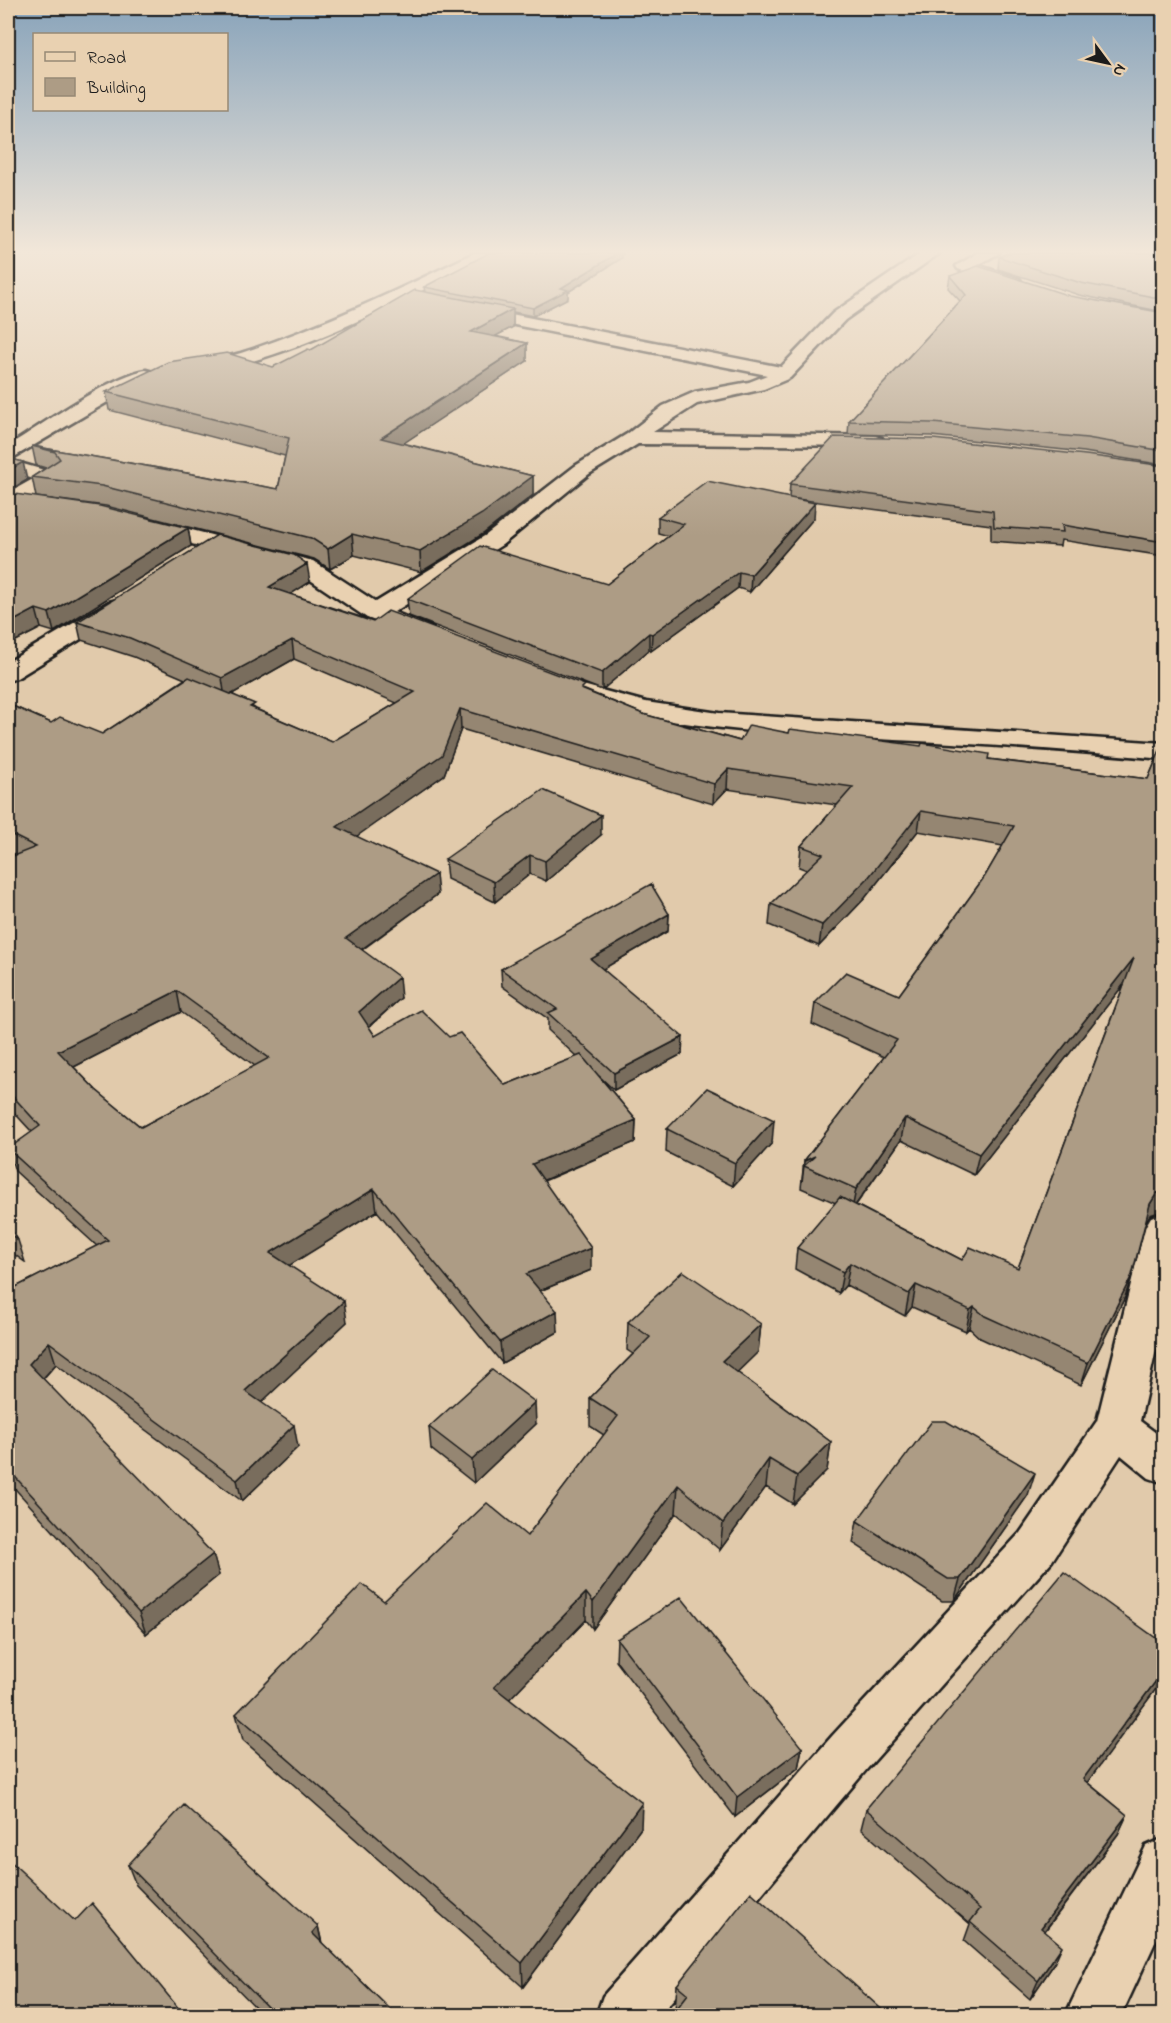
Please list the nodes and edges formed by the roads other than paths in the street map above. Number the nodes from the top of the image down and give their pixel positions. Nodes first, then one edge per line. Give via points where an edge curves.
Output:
1 (272, 347) edge
2 (655, 347) edge
3 (808, 347) edge
4 (784, 373) junction
5 (634, 438) junction
6 (895, 443) edge
7 (8, 454) edge
8 (8, 466) edge
9 (8, 502) edge
10 (51, 508) edge
11 (127, 520) edge
12 (217, 542) junction
13 (187, 561) edge
14 (136, 594) edge
15 (376, 613) junction
16 (449, 644) edge
17 (8, 673) edge
18 (558, 684) edge
19 (1164, 751) edge
20 (1164, 1227) edge
21 (1117, 1427) junction
22 (1164, 1465) edge
23 (1164, 1864) edge
24 (622, 2016) edge
25 (1092, 2016) edge

1 - 7 street via 222,365 139,377
2 - 4 street
3 - 4 street
4 - 5 street via 757,387 712,393 680,404 656,418
5 - 6 street
5 - 15 street via 582,470 494,540
8 - 9 street via 51,478
9 - 10 street
11 - 12 street
12 - 13 street
12 - 15 street via 305,566
14 - 17 street
15 - 16 street
18 - 19 street via 613,705 747,723 1016,738
20 - 21 street
21 - 22 street
21 - 24 street via 1036,1547 850,1752
23 - 25 street

